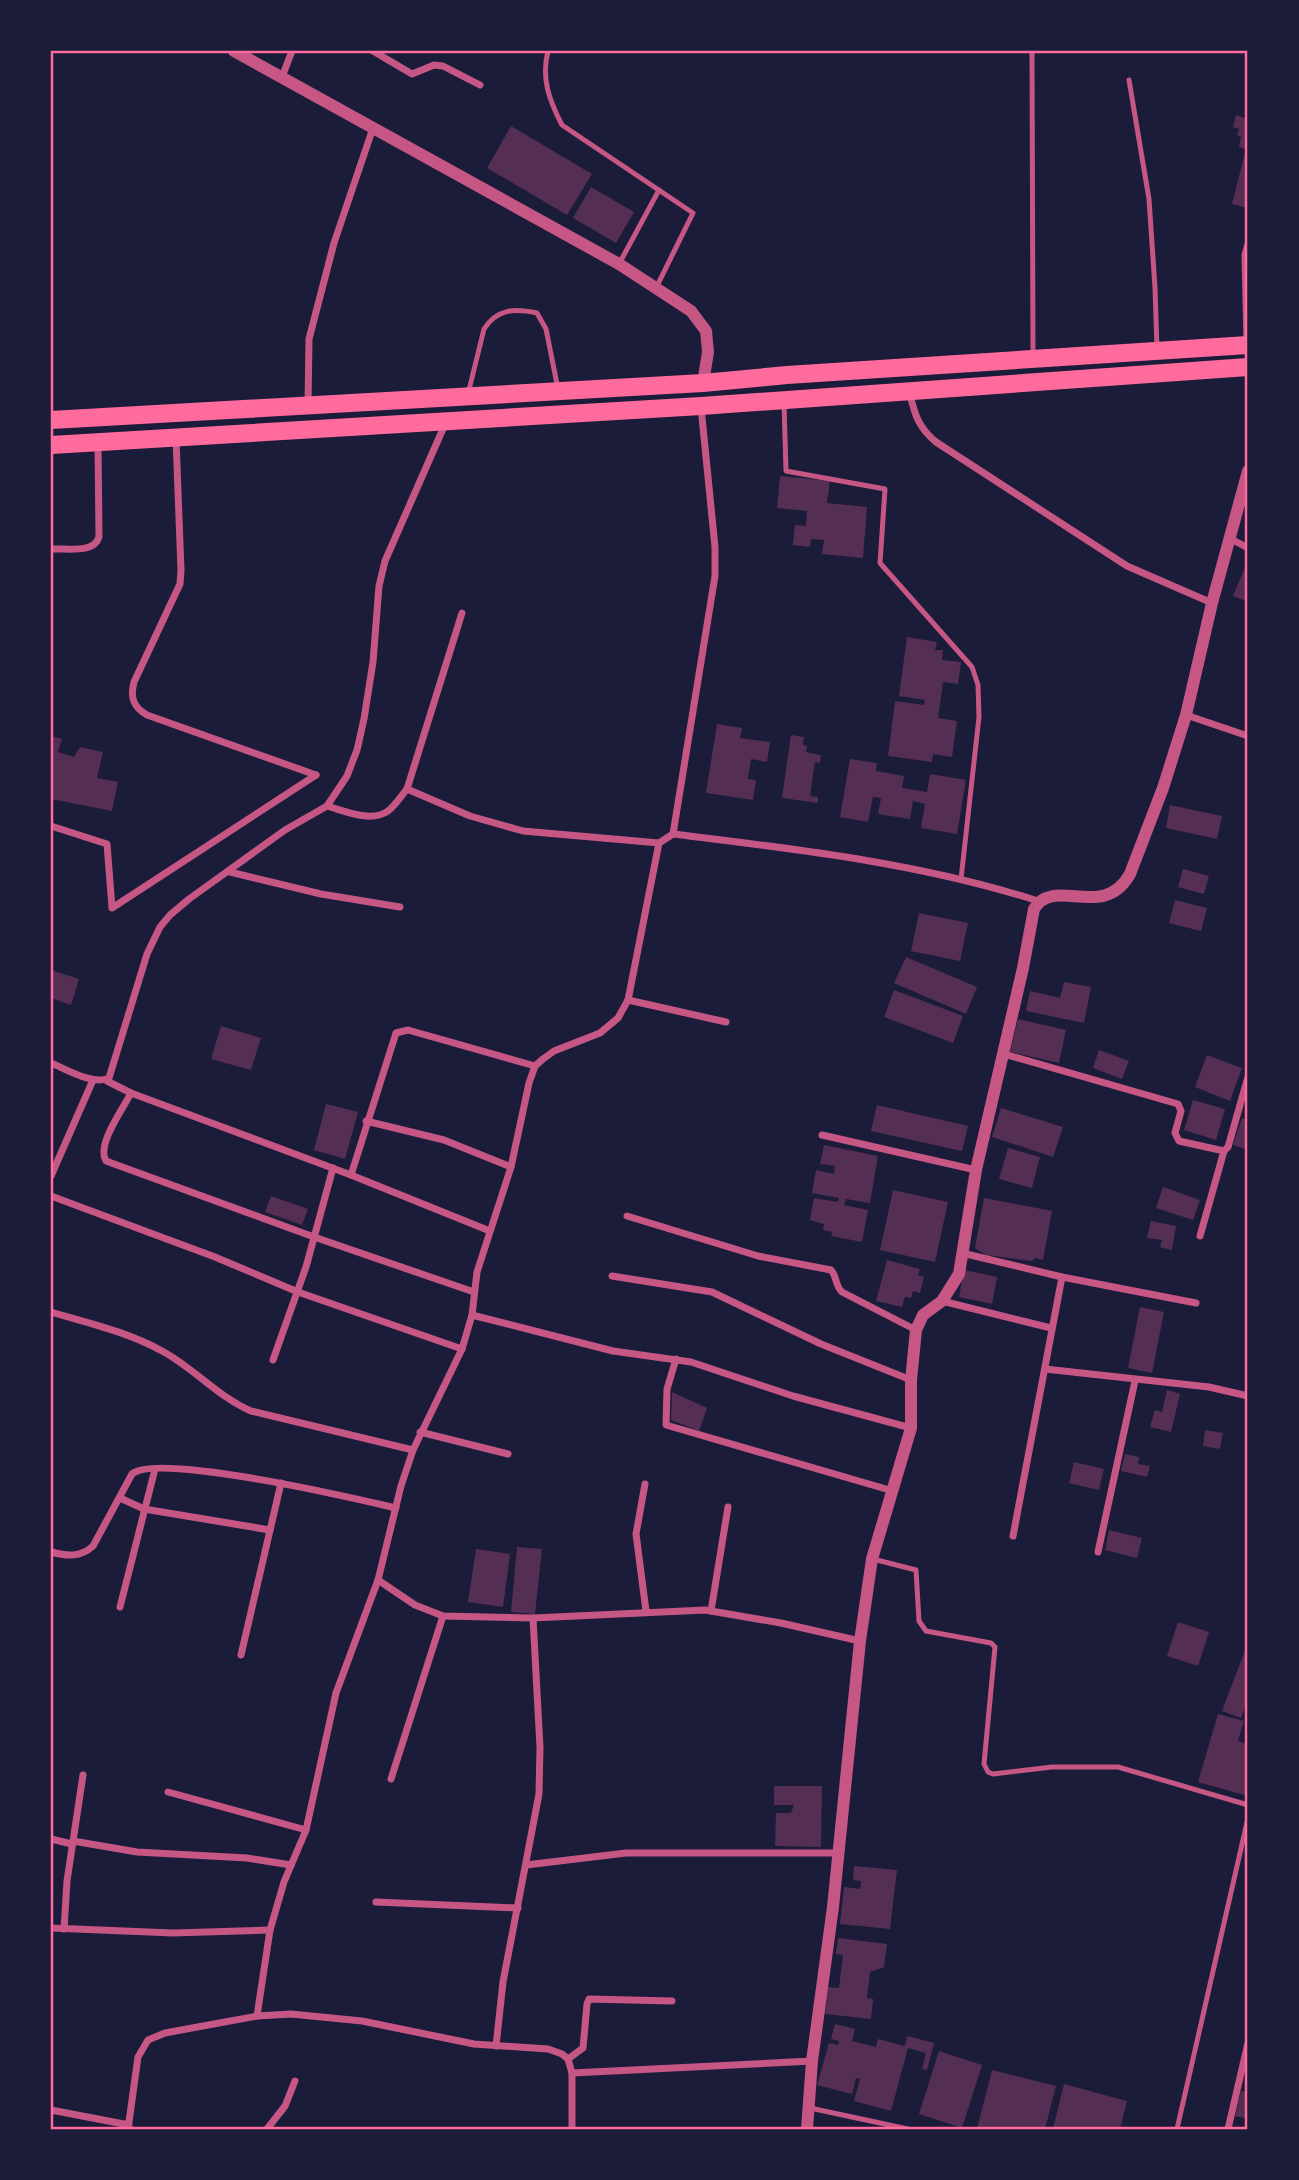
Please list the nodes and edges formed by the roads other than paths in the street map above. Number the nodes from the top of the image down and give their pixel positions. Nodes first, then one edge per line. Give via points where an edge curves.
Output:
1 (234, 51) edge
2 (292, 51) edge
3 (373, 51) edge
4 (548, 51) edge
5 (1032, 51) edge
6 (282, 77) junction
7 (1129, 80) dead end
8 (480, 85) dead end
9 (373, 128) junction
10 (659, 190) junction
11 (1248, 244) edge
12 (619, 264) junction
13 (656, 288) junction
14 (1248, 347) edge
15 (1157, 352) junction
16 (1033, 361) junction
17 (1248, 367) edge
18 (703, 383) junction
19 (909, 391) junction
20 (558, 392) junction
21 (467, 397) junction
22 (784, 400) junction
23 (309, 406) junction
24 (701, 406) junction
25 (51, 420) edge
26 (447, 421) junction
27 (176, 438) junction
28 (98, 442) junction
29 (51, 445) edge
30 (1248, 471) edge
31 (1231, 539) junction
32 (1248, 548) edge
33 (51, 549) edge
34 (1212, 604) junction
35 (462, 613) dead end
36 (1186, 715) junction
37 (1248, 736) edge
38 (407, 789) junction
39 (327, 806) junction
40 (51, 826) edge
41 (673, 834) junction
42 (659, 843) junction
43 (230, 872) junction
44 (961, 879) junction
45 (1038, 901) junction
46 (400, 907) dead end
47 (628, 1000) junction
48 (726, 1022) dead end
49 (1004, 1054) junction
50 (51, 1063) edge
51 (535, 1066) junction
52 (1248, 1077) edge
53 (93, 1080) junction
54 (107, 1081) junction
55 (131, 1093) junction
56 (366, 1121) junction
57 (822, 1135) dead end
58 (1224, 1151) junction
59 (511, 1167) junction
60 (333, 1168) junction
61 (976, 1170) junction
62 (351, 1175) junction
63 (51, 1176) edge
64 (51, 1196) edge
65 (628, 1216) dead end
66 (490, 1231) junction
67 (1200, 1236) dead end
68 (314, 1237) junction
69 (962, 1253) junction
70 (612, 1276) dead end
71 (1062, 1277) junction
72 (298, 1292) junction
73 (474, 1292) junction
74 (942, 1301) junction
75 (1196, 1303) dead end
76 (51, 1312) edge
77 (472, 1315) junction
78 (1051, 1328) junction
79 (916, 1329) junction
80 (462, 1349) junction
81 (677, 1359) junction
82 (273, 1360) dead end
83 (1045, 1369) junction
84 (911, 1380) junction
85 (1135, 1381) junction
86 (1248, 1396) edge
87 (911, 1428) junction
88 (420, 1432) junction
89 (413, 1450) junction
90 (508, 1454) dead end
91 (155, 1469) junction
92 (281, 1483) junction
93 (645, 1484) dead end
94 (894, 1492) junction
95 (120, 1498) junction
96 (396, 1507) junction
97 (728, 1507) dead end
98 (144, 1509) junction
99 (270, 1530) junction
100 (1013, 1536) dead end
101 (51, 1552) edge
102 (1098, 1552) dead end
103 (872, 1559) junction
104 (378, 1580) junction
105 (120, 1607) dead end
106 (646, 1611) junction
107 (711, 1611) junction
108 (443, 1616) junction
109 (533, 1618) junction
110 (860, 1641) junction
111 (241, 1655) dead end
112 (83, 1775) dead end
113 (391, 1779) dead end
114 (167, 1792) dead end
115 (1248, 1805) edge
116 (1248, 1818) edge
117 (306, 1830) junction
118 (51, 1839) edge
119 (73, 1843) junction
120 (839, 1853) junction
121 (526, 1865) junction
122 (291, 1866) junction
123 (376, 1902) dead end
124 (518, 1908) junction
125 (51, 1928) edge
126 (64, 1929) junction
127 (270, 1930) junction
128 (672, 2001) dead end
129 (257, 2017) junction
130 (1248, 2043) edge
131 (496, 2046) junction
132 (568, 2059) junction
133 (813, 2061) junction
134 (572, 2073) junction
135 (295, 2081) dead end
136 (810, 2108) junction
137 (51, 2110) edge
138 (128, 2127) edge
139 (267, 2129) edge
140 (572, 2129) edge
141 (807, 2129) edge
142 (908, 2129) edge
143 (1177, 2129) edge
144 (1228, 2129) edge

1 - 6 street
2 - 6 street
3 - 8 street via 412,74 443,66
4 - 10 lane via 546,88 562,125
5 - 16 lane
6 - 9 street
7 - 15 lane via 1149,200
9 - 12 street
9 - 23 street via 334,243 309,339
10 - 12 lane
10 - 13 lane via 693,213
11 - 14 street
12 - 13 street
13 - 18 street via 691,311 706,331
14 - 15 main road
15 - 16 main road
16 - 18 main road
17 - 19 main road
18 - 20 main road
19 - 22 main road
19 - 34 street via 917,421 936,442 1127,566
20 - 21 main road
20 - 21 lane via 546,328 537,313 520,309 502,311 484,329
21 - 23 main road
22 - 24 main road
22 - 44 lane via 786,471 885,489 880,562 972,667 979,717
23 - 25 main road
24 - 26 main road
24 - 41 street via 715,576
26 - 27 main road
26 - 39 street via 385,561 357,750
27 - 28 main road
27 - 40 street via 180,584 134,682 134,705 147,715 316,775 112,908 107,844
28 - 29 main road
28 - 33 street via 97,544
30 - 31 street
31 - 32 street
31 - 34 street
34 - 36 street
35 - 38 street
36 - 37 street
36 - 45 street via 1163,788 1123,886 1096,898 1052,895
38 - 39 street via 389,811 376,816
38 - 42 street via 470,817 523,831
39 - 43 street via 285,830
41 - 42 street
41 - 44 street via 890,864
42 - 47 street
43 - 46 street
43 - 54 street via 189,899 160,927 147,954
44 - 45 street
45 - 49 street
47 - 48 street
47 - 51 street via 618,1018 600,1033 554,1051
49 - 58 street via 1178,1104 1181,1111 1175,1138
49 - 61 street
50 - 53 street
51 - 56 street via 401,1030 393,1039
51 - 59 street
52 - 58 street
53 - 54 street
53 - 63 street
54 - 55 street
55 - 60 street
55 - 68 street via 103,1145 106,1161
56 - 59 street via 443,1140
56 - 62 street
57 - 61 street
58 - 67 street
59 - 66 street
60 - 62 street
60 - 68 street
61 - 69 street
62 - 66 street
64 - 72 street
65 - 79 street via 758,1256 831,1270 842,1292
66 - 73 street
68 - 72 street
68 - 73 street
69 - 71 street
69 - 74 street via 959,1274
70 - 84 street via 712,1292
71 - 75 street
71 - 78 street
72 - 80 street
72 - 82 street
73 - 77 street
74 - 78 street
74 - 79 street via 923,1315
76 - 89 street via 163,1351 251,1411
77 - 80 street
77 - 81 street via 613,1351
78 - 83 street
79 - 84 street
80 - 88 street
81 - 87 street
81 - 94 street via 667,1389 666,1425
83 - 85 street
83 - 100 street
84 - 87 street
85 - 86 street via 1209,1387
85 - 102 street
87 - 94 street
88 - 89 street
88 - 90 street
89 - 96 street
91 - 92 street
91 - 95 street via 136,1471
91 - 98 street
92 - 96 street
92 - 99 street
93 - 106 street via 636,1534
94 - 103 street
95 - 98 street
95 - 101 street via 87,1552 72,1556
96 - 104 street
97 - 107 street
98 - 99 street
98 - 105 street
99 - 111 street
103 - 110 street
103 - 115 lane via 916,1570 919,1621 926,1631 995,1647 984,1764 988,1772 1118,1767
104 - 108 street via 415,1605
104 - 117 street via 336,1693
106 - 107 street
106 - 109 street
107 - 110 street
108 - 109 street
108 - 113 street
109 - 121 street via 539,1794
110 - 120 street
112 - 119 street
114 - 117 street
116 - 143 lane
117 - 122 street
118 - 119 street
119 - 122 street
119 - 126 street
120 - 121 street via 626,1853
120 - 133 street
121 - 124 street
122 - 127 street
123 - 124 street
124 - 131 street
125 - 126 street
126 - 127 street
127 - 129 street
128 - 132 street via 589,2000 583,2048
129 - 131 street via 334,2017
129 - 138 street via 148,2040 138,2057
130 - 144 street
131 - 132 street via 548,2049
132 - 134 street
133 - 134 street
133 - 136 street
134 - 140 street
135 - 139 street via 285,2106
136 - 141 street
136 - 142 lane
137 - 138 street

